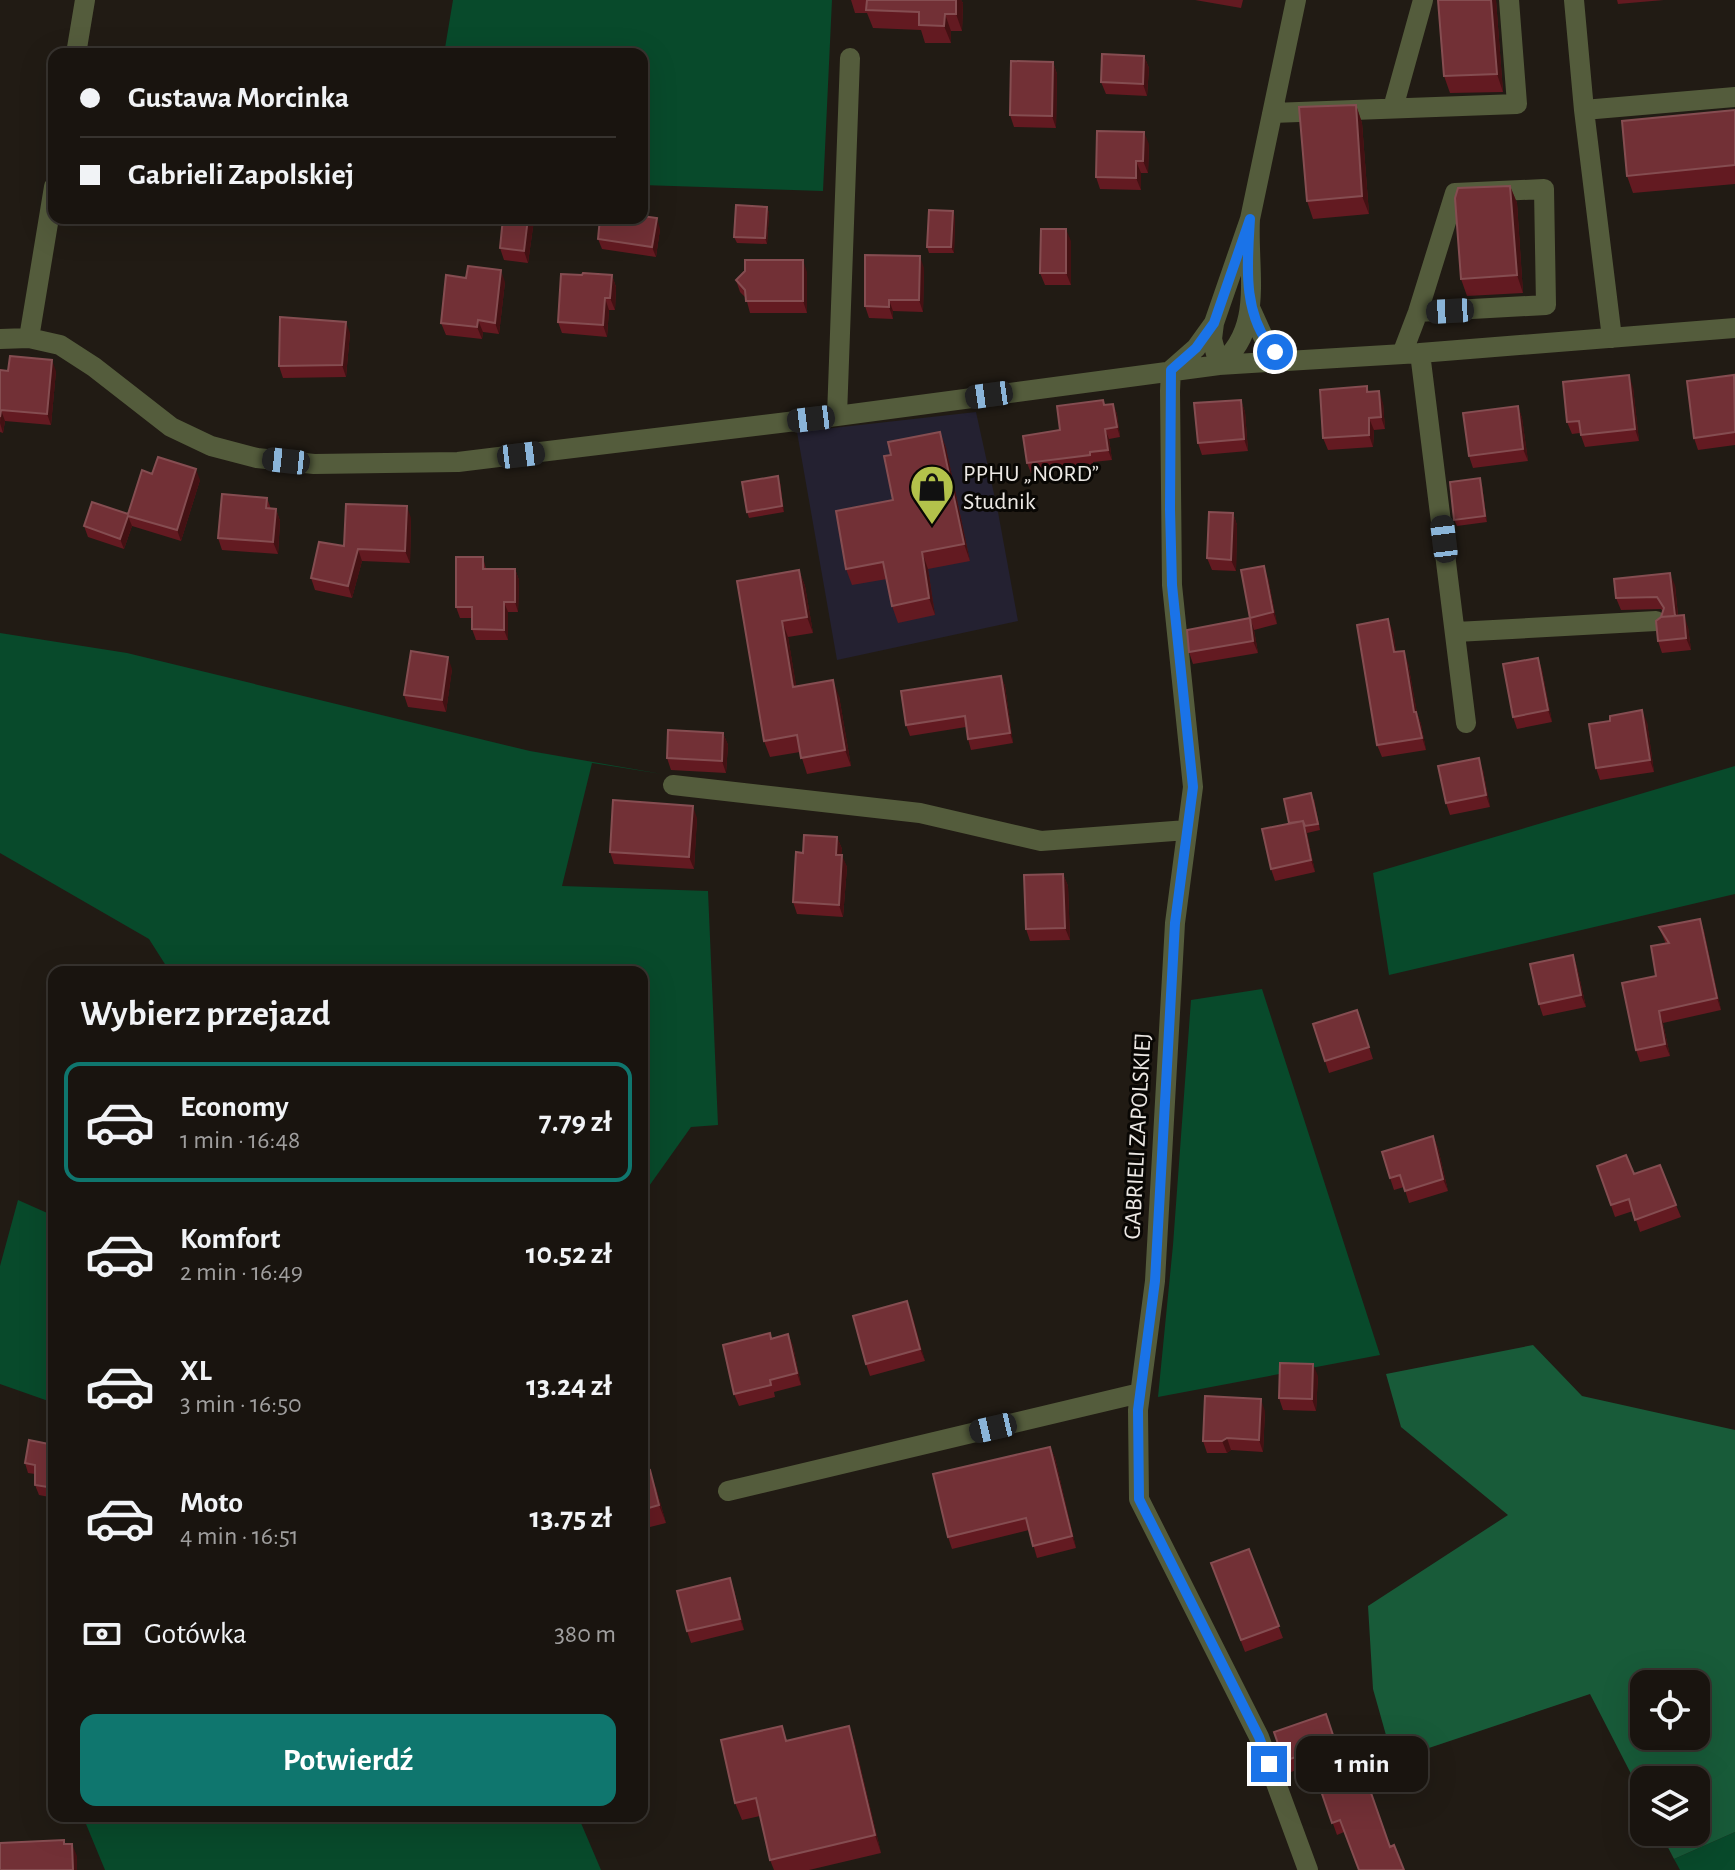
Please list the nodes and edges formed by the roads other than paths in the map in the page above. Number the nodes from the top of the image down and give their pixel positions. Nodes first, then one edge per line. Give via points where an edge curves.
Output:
1 (85, 0) edge
2 (1296, 0) edge
3 (1423, 0) edge
4 (1509, 0) edge
5 (1574, 0) edge
6 (77, 48) edge
7 (850, 58) dead end
8 (1735, 97) edge
9 (1393, 108) junction
10 (1584, 110) junction
11 (1272, 113) junction
12 (1250, 219) junction
13 (48, 223) edge
14 (1251, 310) junction
15 (1418, 312) junction
16 (1214, 323) junction
17 (1735, 328) edge
18 (29, 338) junction
19 (1612, 338) junction
20 (0, 339) edge
21 (1411, 354) junction
22 (1287, 361) junction
23 (1219, 365) junction
24 (1171, 370) junction
25 (837, 416) junction
26 (1656, 621) edge
27 (1456, 632) junction
28 (1466, 723) dead end
29 (673, 785) dead end
30 (1187, 830) junction
31 (1140, 1393) junction
32 (728, 1491) dead end
33 (1308, 1870) edge

1 - 6 street
2 - 11 street
3 - 9 street
4 - 9 street via 1517,104
5 - 10 street
7 - 25 street
8 - 10 street
9 - 11 street
10 - 19 street
11 - 12 street
12 - 14 street
12 - 16 street
13 - 18 street
14 - 22 street via 1266,343
14 - 23 street via 1239,345
15 - 15 street via 1455,193 1544,189 1546,305
15 - 21 street
16 - 23 street
16 - 24 street
17 - 19 street
18 - 20 street
18 - 25 street via 60,345 171,427 211,446 314,464 458,462
19 - 21 street
21 - 22 street
21 - 27 street
22 - 23 street
23 - 24 street
24 - 25 street
24 - 30 street, GABRIELI ZAPOLSKIEJ via 1172,585 1193,787
26 - 27 street
27 - 28 street
29 - 30 street via 920,813 1041,841
30 - 31 street, GABRIELI ZAPOLSKIEJ via 1175,923 1155,1281
31 - 32 street
31 - 33 street, GABRIELI ZAPOLSKIEJ via 1139,1499 1259,1737

